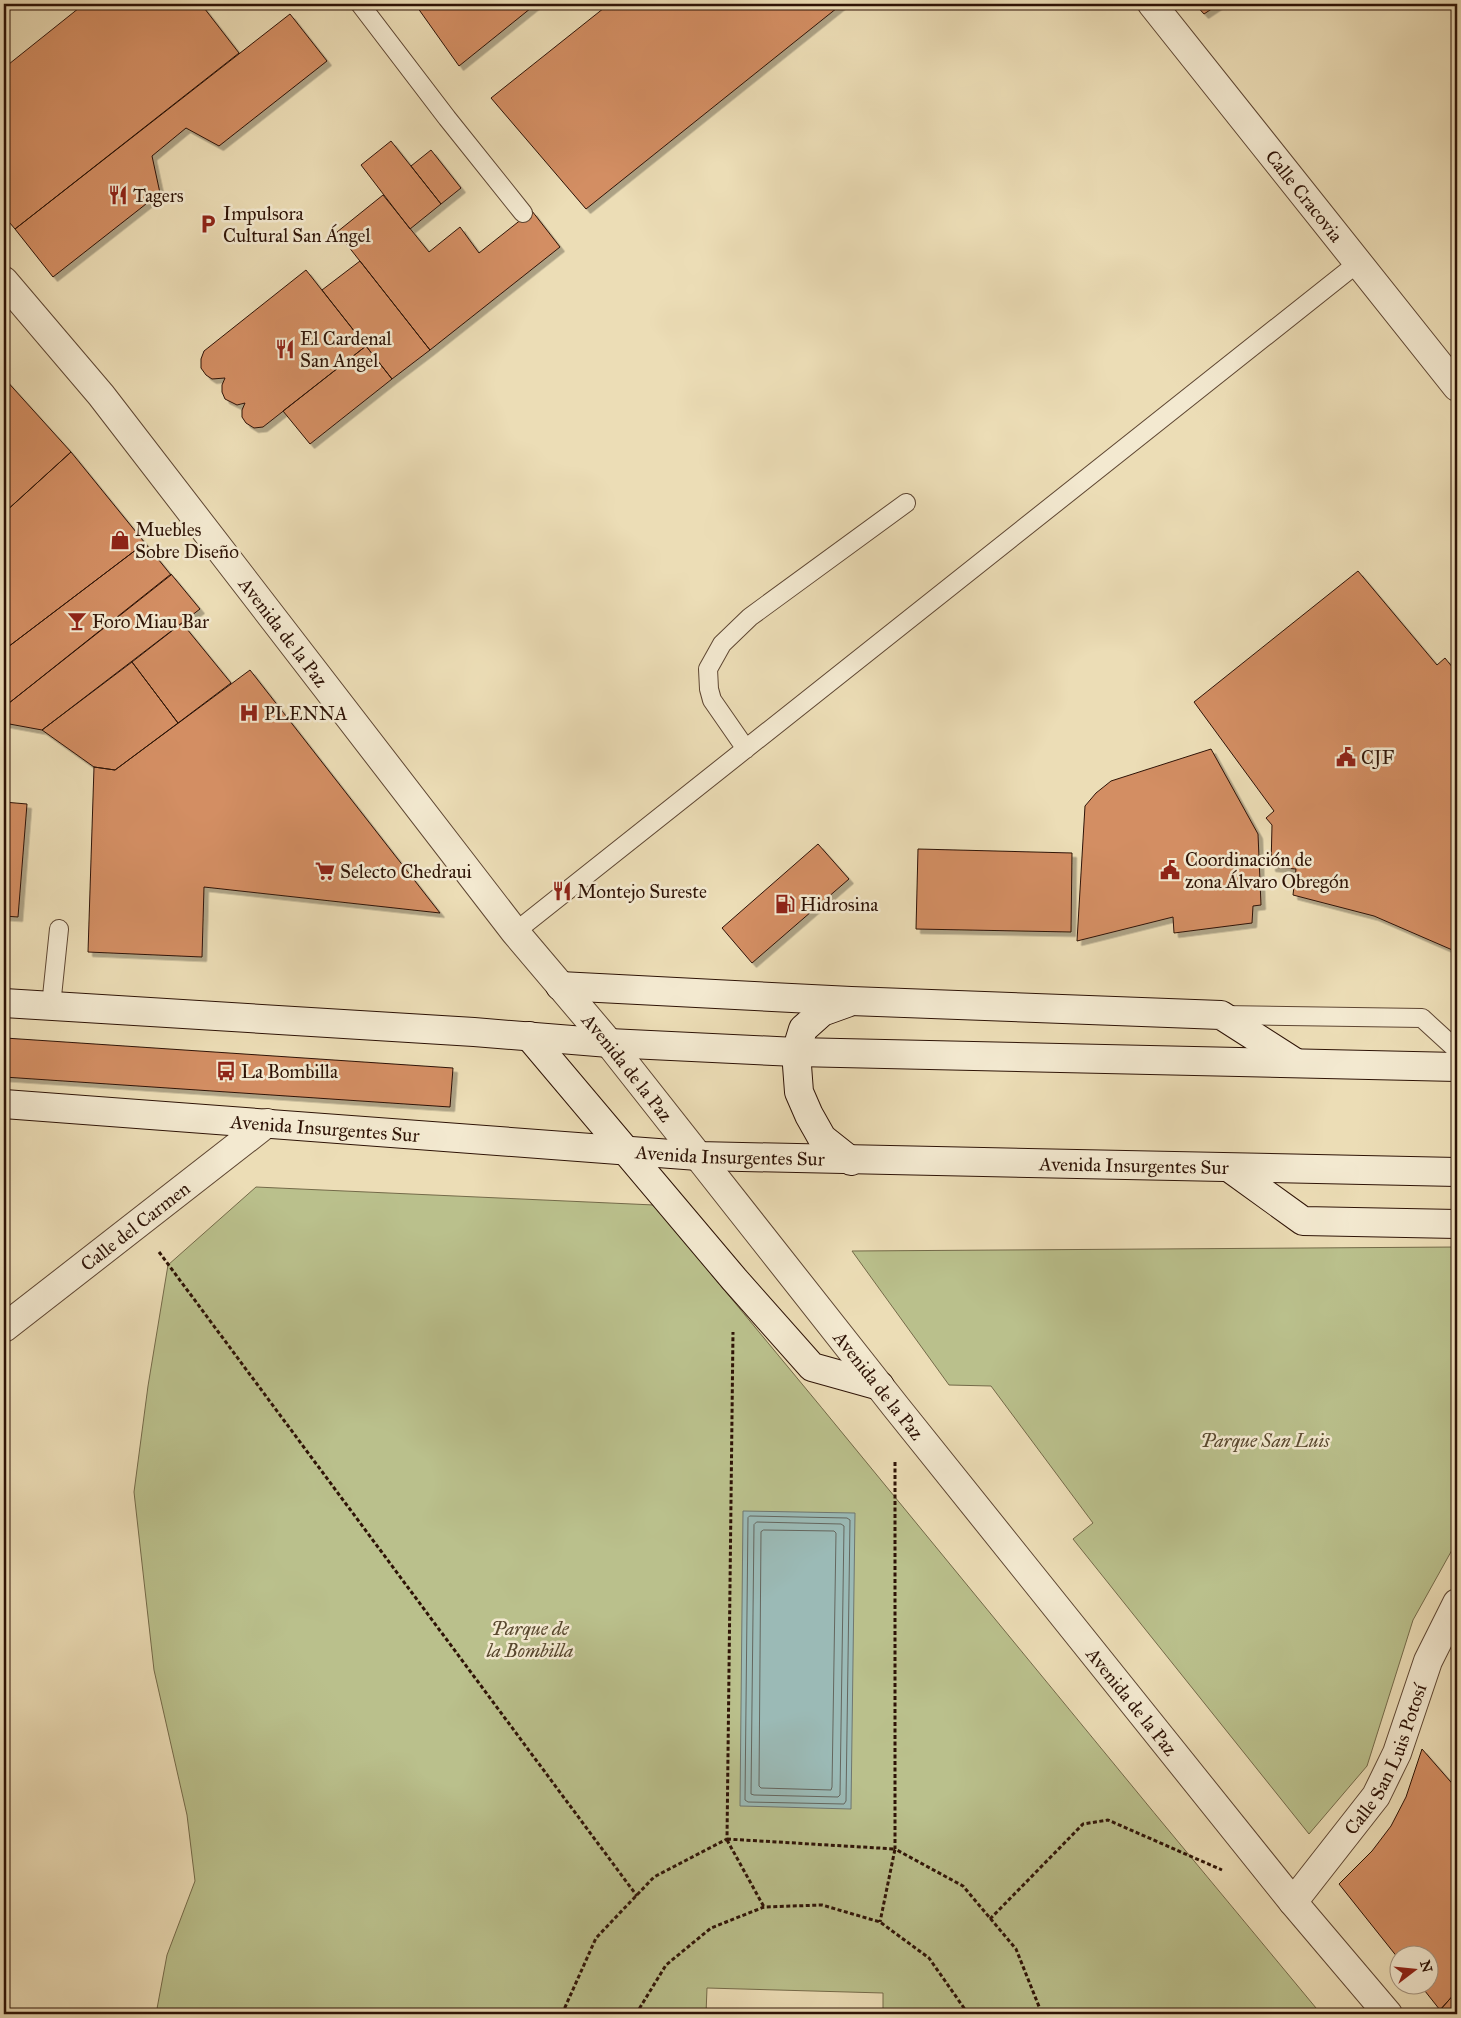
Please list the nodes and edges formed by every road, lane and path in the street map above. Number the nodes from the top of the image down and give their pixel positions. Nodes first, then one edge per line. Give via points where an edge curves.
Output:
1 (360, 4) edge
2 (1152, 4) edge
3 (522, 212) dead end
4 (1360, 262) junction
5 (4, 281) edge
6 (1457, 387) edge
7 (906, 503) dead end
8 (746, 749) junction
9 (59, 930) dead end
10 (515, 932) junction
11 (560, 986) junction
12 (851, 1001) junction
13 (4, 1003) edge
14 (51, 1006) junction
15 (1222, 1015) junction
16 (530, 1036) junction
17 (609, 1043) junction
18 (1457, 1050) edge
19 (796, 1052) junction
20 (1296, 1063) junction
21 (1457, 1066) edge
22 (4, 1104) edge
23 (267, 1123) junction
24 (626, 1151) junction
25 (698, 1156) junction
26 (851, 1160) junction
27 (1231, 1169) junction
28 (1457, 1172) edge
29 (138, 1222) junction
30 (1457, 1224) edge
31 (734, 1279) junction
32 (4, 1328) edge
33 (888, 1396) junction
34 (1457, 1603) edge
35 (727, 1839) junction
36 (895, 1849) junction
37 (1223, 1871) dead end
38 (637, 1896) junction
39 (1293, 1902) junction
40 (764, 1907) junction
41 (990, 1919) junction
42 (880, 1922) junction
43 (562, 2014) edge
44 (636, 2014) edge
45 (966, 2014) edge
46 (1042, 2014) edge
47 (1388, 2014) edge

1 - 3 lane
2 - 4 main road, Calle Cracovia
4 - 6 main road, Calle Cracovia
4 - 8 lane
5 - 10 main road, Avenida de la Paz via 100,395
7 - 8 lane via 750,617 722,644 711,661 707,677 712,700
8 - 10 lane
9 - 14 lane
10 - 11 main road, Avenida de la Paz
11 - 12 main road
11 - 17 main road, Avenida de la Paz
12 - 15 main road
12 - 19 main road via 822,1012 803,1029
13 - 14 main road
14 - 16 main road
15 - 18 lane via 1422,1018
15 - 20 main road
16 - 17 main road
16 - 24 main road
17 - 19 main road
17 - 25 main road, Avenida de la Paz
19 - 20 main road
19 - 26 main road via 799,1092 809,1116 822,1138
20 - 21 main road
22 - 23 main road, Avenida Insurgentes Sur
23 - 24 main road, Avenida Insurgentes Sur
23 - 29 main road, Calle del Carmen
24 - 25 main road, Avenida Insurgentes Sur
24 - 31 main road
25 - 26 main road, Avenida Insurgentes Sur
25 - 33 main road, Avenida de la Paz
26 - 27 main road, Avenida Insurgentes Sur
27 - 28 main road, Avenida Insurgentes Sur
27 - 30 main road via 1303,1221
29 - 32 main road, Calle del Carmen
29 - 38 path
31 - 33 main road via 812,1367
31 - 35 path
33 - 36 path via 895,1496
33 - 39 main road, Avenida de la Paz
34 - 39 main road, Calle San Luis Potosí via 1428,1661 1397,1753 1376,1796
35 - 36 path
35 - 38 path via 654,1877
35 - 40 path
36 - 41 path via 963,1886
36 - 42 path
37 - 41 path via 1108,1820 1083,1824
38 - 43 path via 596,1938
39 - 47 main road, Avenida de la Paz
40 - 42 path via 822,1905
40 - 44 path via 710,1928 666,1966
41 - 46 path via 1016,1949
42 - 45 path via 929,1958

